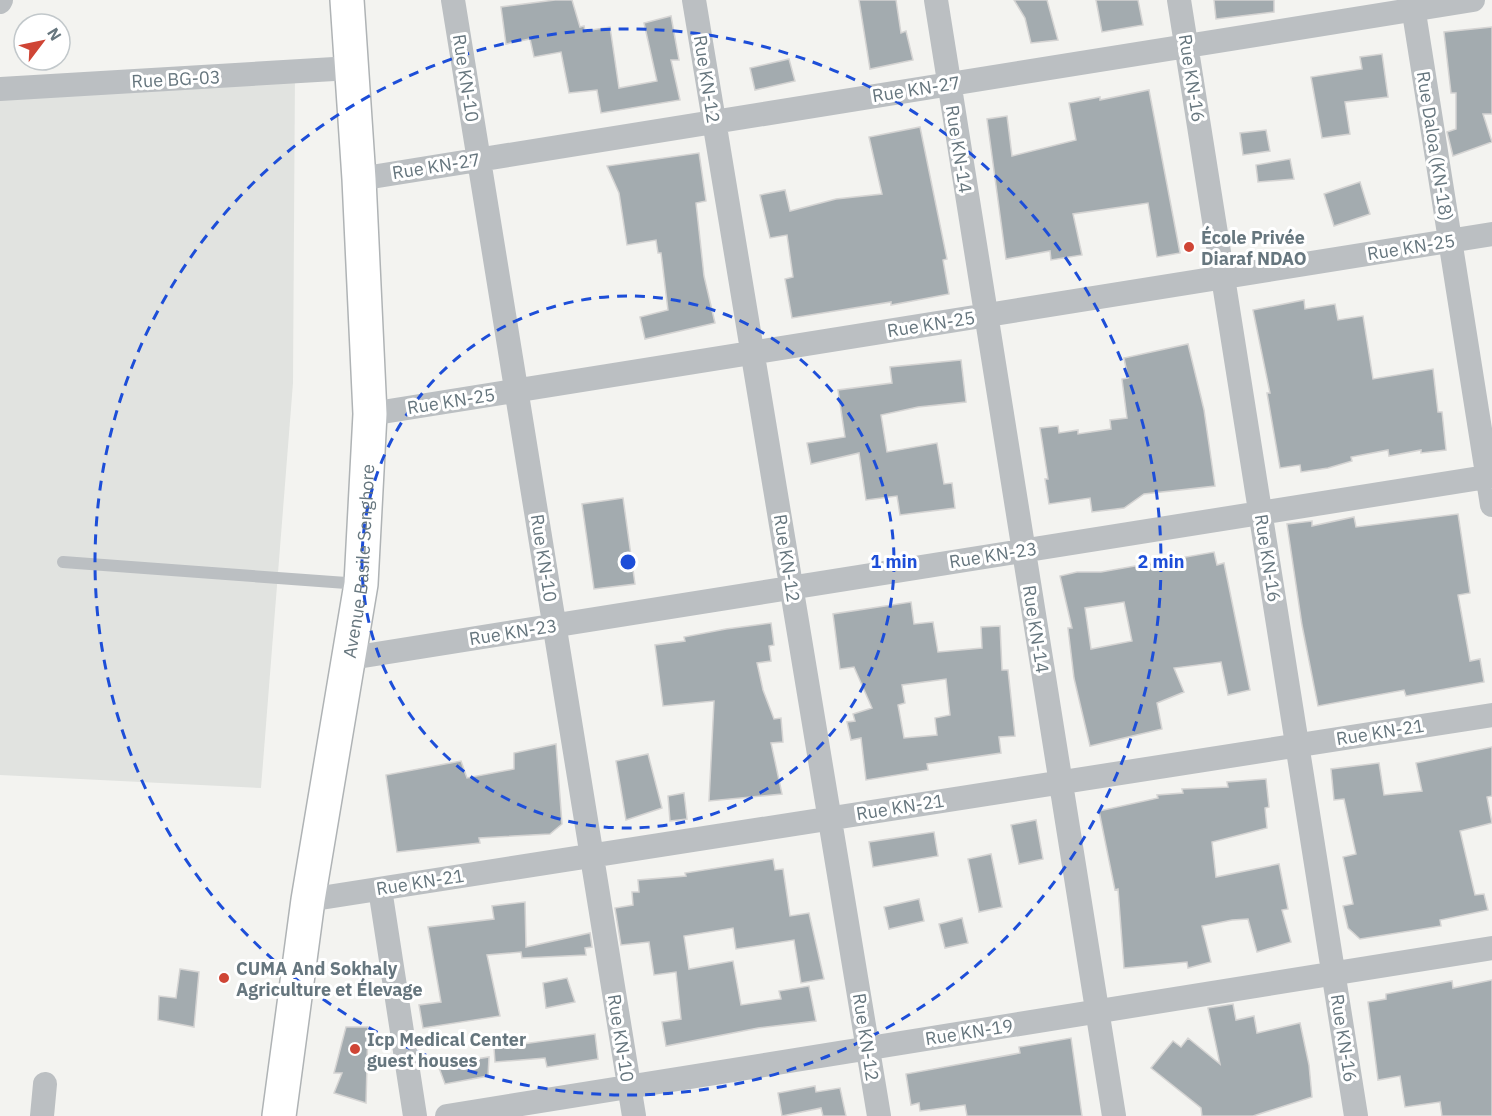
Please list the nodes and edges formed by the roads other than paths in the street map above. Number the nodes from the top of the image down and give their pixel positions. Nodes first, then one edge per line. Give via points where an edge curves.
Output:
1 (347, 0) edge
2 (453, 0) edge
3 (694, 0) edge
4 (936, 0) edge
5 (1179, 0) edge
6 (1473, 0) edge
7 (1413, 5) edge
8 (1187, 46) junction
9 (351, 68) junction
10 (949, 84) junction
11 (0, 89) edge
12 (714, 122) junction
13 (479, 159) junction
14 (359, 179) junction
15 (1492, 234) edge
16 (1450, 241) junction
17 (1224, 277) junction
18 (986, 316) junction
19 (753, 353) junction
20 (517, 391) junction
21 (370, 414) junction
22 (1490, 476) edge
23 (1492, 505) edge
24 (1261, 513) junction
25 (1023, 550) junction
26 (63, 562) dead end
27 (361, 584) junction
28 (792, 587) junction
29 (555, 625) junction
30 (351, 658) junction
31 (1492, 715) edge
32 (1298, 745) junction
33 (1060, 783) junction
34 (830, 818) junction
35 (592, 856) junction
36 (380, 889) junction
37 (308, 900) junction
38 (1492, 948) edge
39 (1333, 973) junction
40 (1097, 1011) junction
41 (868, 1048) junction
42 (45, 1084) dead end
43 (629, 1087) junction
44 (42, 1116) edge
45 (279, 1116) edge
46 (416, 1116) edge
47 (447, 1116) edge
48 (634, 1116) edge
49 (879, 1116) edge
50 (1114, 1116) edge
51 (1356, 1116) edge

1 - 9 highway, Avenue Basile Senghore
2 - 13 street, Rue KN-10
3 - 12 street, Rue KN-12
4 - 10 street, Rue KN-14
5 - 8 street, Rue KN-16
6 - 7 street, Rue KN-27
7 - 8 street, Rue KN-27
7 - 16 street, Rue Daloa (KN-18)
8 - 10 street, Rue KN-27
8 - 17 street, Rue KN-16
9 - 11 street, Rue BG-03
9 - 14 highway, Avenue Basile Senghore
10 - 12 street, Rue KN-27
10 - 18 street, Rue KN-14
12 - 13 street, Rue KN-27
12 - 19 street, Rue KN-12
13 - 14 street, Rue KN-27
13 - 20 street, Rue KN-10
14 - 21 highway, Avenue Basile Senghore
15 - 16 street, Rue KN-25
16 - 17 street, Rue KN-25
16 - 22 street, Rue Daloa (KN-18)
17 - 18 street, Rue KN-25
17 - 24 street, Rue KN-16
18 - 19 street, Rue KN-25
18 - 25 street, Rue KN-14
19 - 20 street, Rue KN-25
19 - 28 street, Rue KN-12
20 - 21 street, Rue KN-25
20 - 29 street, Rue KN-10
21 - 27 highway, Avenue Basile Senghore
22 - 23 street, Rue Daloa (KN-18)
22 - 24 street, Rue KN-23
24 - 25 street, Rue KN-23
24 - 32 street, Rue KN-16
25 - 28 street, Rue KN-23
25 - 33 street, Rue KN-14
26 - 27 lane
27 - 30 highway, Avenue Basile Senghore
28 - 29 street, Rue KN-23
28 - 34 street, Rue KN-12
29 - 30 street, Rue KN-23
29 - 35 street, Rue KN-10
30 - 37 highway, Avenue Basile Senghore
31 - 32 street, Rue KN-21
32 - 33 street, Rue KN-21
32 - 39 street, Rue KN-16
33 - 34 street, Rue KN-21
33 - 40 street, Rue KN-14
34 - 35 street, Rue KN-21
34 - 41 street, Rue KN-12
35 - 36 street, Rue KN-21
35 - 43 street, Rue KN-10
36 - 37 street, Rue KN-21
36 - 46 street
37 - 45 highway, Avenue Basile Senghore
38 - 39 street, Rue KN-19
39 - 40 street, Rue KN-19
39 - 51 street, Rue KN-16
40 - 41 street, Rue KN-19
40 - 50 street, Rue KN-14
41 - 43 street, Rue KN-19
41 - 49 street, Rue KN-12
42 - 44 street
43 - 47 street, Rue KN-19
43 - 48 street, Rue KN-10

